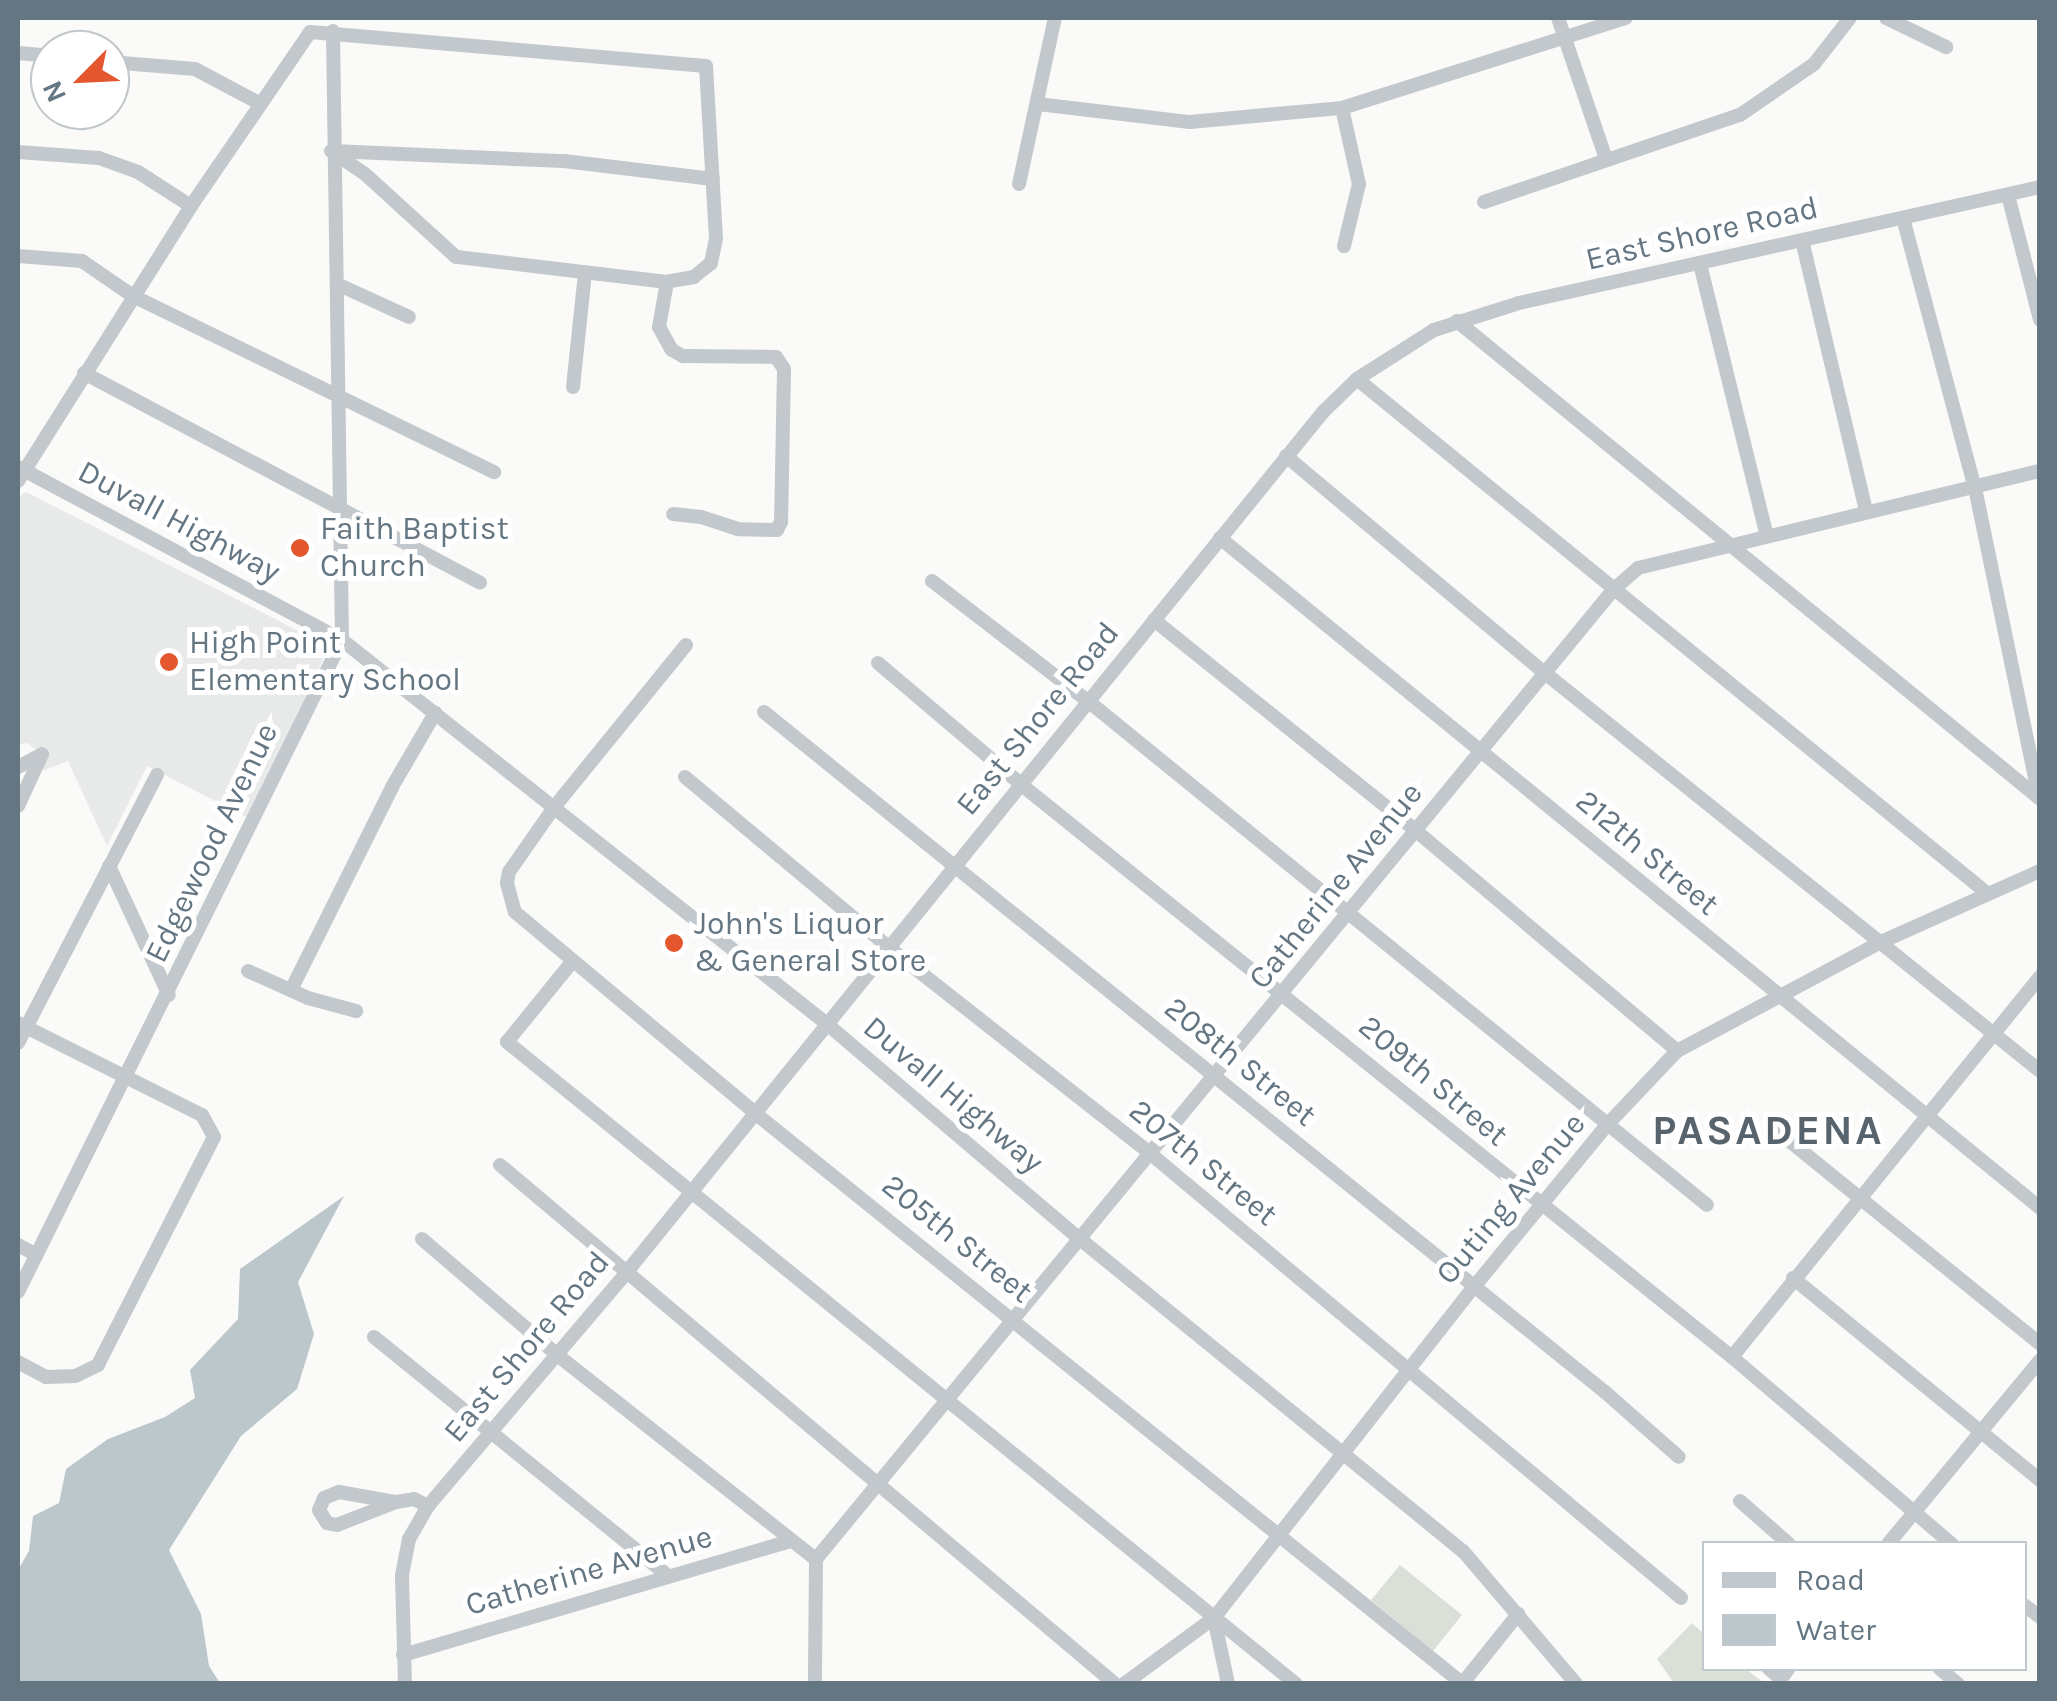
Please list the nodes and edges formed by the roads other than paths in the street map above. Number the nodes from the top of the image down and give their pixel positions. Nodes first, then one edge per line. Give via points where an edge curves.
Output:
1 (1055, 18) edge
2 (1558, 18) edge
3 (1626, 18) edge
4 (1850, 18) edge
5 (1886, 18) edge
6 (333, 30) junction
7 (1565, 39) junction
8 (1946, 47) dead end
9 (130, 64) edge
10 (259, 102) junction
11 (1038, 104) junction
12 (1342, 108) junction
13 (18, 152) edge
14 (332, 152) junction
15 (1606, 159) junction
16 (714, 179) junction
17 (1019, 184) dead end
18 (2040, 187) edge
19 (2008, 195) junction
20 (1484, 202) dead end
21 (191, 206) junction
22 (1903, 218) junction
23 (1802, 240) junction
24 (1344, 246) dead end
25 (18, 256) edge
26 (1700, 264) junction
27 (585, 273) junction
28 (667, 282) junction
29 (337, 284) junction
30 (133, 296) junction
31 (409, 317) dead end
32 (2040, 320) edge
33 (1457, 321) junction
34 (84, 374) junction
35 (1358, 379) junction
36 (573, 387) dead end
37 (339, 396) junction
38 (1286, 456) junction
39 (2040, 471) edge
40 (494, 472) dead end
41 (20, 473) edge
42 (1975, 488) junction
43 (340, 509) junction
44 (1866, 510) junction
45 (672, 514) dead end
46 (1767, 536) junction
47 (1220, 538) junction
48 (1727, 546) junction
49 (932, 581) dead end
50 (480, 583) dead end
51 (1614, 589) junction
52 (1154, 620) junction
53 (342, 640) junction
54 (686, 645) dead end
55 (878, 663) dead end
56 (1545, 673) junction
57 (1088, 702) junction
58 (764, 712) dead end
59 (435, 713) junction
60 (1481, 751) junction
61 (18, 767) edge
62 (157, 774) dead end
63 (685, 776) dead end
64 (1023, 786) junction
65 (2039, 798) edge
66 (18, 806) edge
67 (555, 806) junction
68 (1415, 830) junction
69 (109, 866) junction
70 (952, 866) junction
71 (2040, 870) edge
72 (1988, 894) junction
73 (1348, 912) junction
74 (1881, 942) junction
75 (888, 947) junction
76 (572, 962) junction
77 (248, 971) dead end
78 (2040, 977) edge
79 (292, 990) junction
80 (169, 994) junction
81 (1285, 994) junction
82 (1777, 996) junction
83 (356, 1011) dead end
84 (827, 1024) junction
85 (21, 1025) edge
86 (1996, 1032) junction
87 (18, 1043) edge
88 (1677, 1051) junction
89 (2040, 1071) edge
90 (1214, 1076) junction
91 (126, 1077) junction
92 (756, 1114) junction
93 (1928, 1118) junction
94 (1608, 1126) junction
95 (1771, 1126) dead end
96 (1152, 1155) junction
97 (500, 1165) dead end
98 (691, 1192) junction
99 (1861, 1199) junction
100 (1707, 1204) dead end
101 (1540, 1206) junction
102 (2040, 1208) edge
103 (1080, 1239) junction
104 (422, 1240) dead end
105 (18, 1245) edge
106 (36, 1255) junction
107 (626, 1273) junction
108 (1793, 1278) junction
109 (1472, 1288) junction
110 (18, 1292) edge
111 (1013, 1319) junction
112 (374, 1337) dead end
113 (2040, 1344) edge
114 (556, 1354) junction
115 (1732, 1357) junction
116 (2040, 1360) edge
117 (18, 1362) edge
118 (1408, 1369) junction
119 (948, 1399) junction
120 (1980, 1430) junction
121 (490, 1435) junction
122 (1341, 1450) junction
123 (1679, 1457) dead end
124 (2040, 1480) edge
125 (878, 1482) junction
126 (1740, 1500) dead end
127 (396, 1502) junction
128 (428, 1506) junction
129 (1914, 1512) junction
130 (1277, 1533) junction
131 (791, 1541) junction
132 (1786, 1541) edge
133 (1890, 1541) edge
134 (1948, 1541) edge
135 (816, 1559) junction
136 (668, 1576) junction
137 (1680, 1598) dead end
138 (1518, 1614) junction
139 (1214, 1618) junction
140 (403, 1654) junction
141 (1462, 1683) edge
142 (406, 1684) edge
143 (815, 1684) edge
144 (1115, 1684) edge
145 (1124, 1684) edge
146 (1228, 1684) edge
147 (1296, 1684) edge
148 (1576, 1684) edge

1 - 11 street
2 - 7 street
3 - 7 street
4 - 15 street via 1814,64 1740,115
5 - 8 street
6 - 10 street via 310,32
6 - 14 street, Edgewood Avenue
6 - 16 street via 706,66
7 - 12 street
7 - 15 street
9 - 10 street via 196,70
10 - 21 street
11 - 12 street via 1190,122
11 - 17 street
12 - 24 street via 1359,184
13 - 21 street via 99,158 138,172
14 - 16 street via 564,162
14 - 27 street via 456,258
14 - 29 street, Edgewood Avenue
15 - 20 street
16 - 28 street via 711,264
18 - 19 street, East Shore Road
19 - 22 street, East Shore Road
19 - 32 street
21 - 30 street
22 - 23 street, East Shore Road
22 - 42 street
23 - 26 street, East Shore Road
23 - 44 street
25 - 30 street via 82,261
26 - 33 street, East Shore Road
26 - 46 street
27 - 28 street
27 - 36 street
28 - 45 street via 659,327 672,350 682,356 776,357 784,369 782,522 776,530 738,530
29 - 31 street
29 - 37 street, Edgewood Avenue
30 - 34 street
30 - 37 street
33 - 35 street, East Shore Road
33 - 48 street
34 - 41 street
34 - 43 street
35 - 38 street, East Shore Road
35 - 51 street
37 - 40 street
37 - 43 street, Edgewood Avenue
38 - 47 street, East Shore Road
38 - 56 street
39 - 42 street, Catherine Avenue
41 - 53 street, Duvall Highway
42 - 44 street, Catherine Avenue
42 - 65 street
43 - 50 street
43 - 53 street, Edgewood Avenue
44 - 46 street, Catherine Avenue
46 - 48 street, Catherine Avenue
47 - 52 street, East Shore Road
47 - 60 street, 212th Street
48 - 51 street, Catherine Avenue via 1638,568
48 - 65 street
49 - 57 street
51 - 56 street, Catherine Avenue
51 - 72 street
52 - 57 street, East Shore Road
52 - 68 street
53 - 59 street, Duvall Highway
53 - 80 street, Edgewood Avenue
54 - 67 street, 205th Street
55 - 64 street, 209th Street
56 - 60 street, Catherine Avenue
56 - 74 street
57 - 64 street, East Shore Road
57 - 73 street
58 - 70 street, 208th Street
59 - 67 street, Duvall Highway
59 - 79 street
60 - 68 street, Catherine Avenue
60 - 82 street, 212th Street
61 - 66 street via 42,754
62 - 69 street
63 - 75 street, 207th Street
64 - 70 street, East Shore Road
64 - 81 street, 209th Street
67 - 76 street, 205th Street via 507,883 516,912
67 - 84 street, Duvall Highway
68 - 73 street, Catherine Avenue
68 - 88 street
69 - 80 street
69 - 85 street
70 - 75 street, East Shore Road
70 - 90 street, 208th Street
71 - 72 street, Outing Avenue
72 - 74 street, Outing Avenue
73 - 81 street, Catherine Avenue
73 - 94 street
74 - 82 street, Outing Avenue
74 - 86 street
75 - 84 street, East Shore Road
75 - 96 street, 207th Street
76 - 92 street, 205th Street
76 - 98 street via 508,1042
77 - 79 street
78 - 86 street
79 - 83 street
80 - 91 street, Edgewood Avenue
81 - 90 street, Catherine Avenue
81 - 101 street, 209th Street
82 - 88 street, Outing Avenue
82 - 93 street, 212th Street
84 - 92 street, East Shore Road
84 - 103 street, Duvall Highway
85 - 87 street
85 - 91 street
86 - 89 street
86 - 93 street
88 - 94 street, Outing Avenue
90 - 96 street, Catherine Avenue
90 - 109 street, 208th Street
91 - 106 street, Edgewood Avenue
91 - 117 street via 202,1115 214,1136 98,1365 75,1376 46,1377
92 - 98 street, East Shore Road
92 - 111 street, 205th Street
93 - 99 street
93 - 102 street, 212th Street
94 - 100 street
94 - 101 street, Outing Avenue
95 - 99 street
96 - 103 street, Catherine Avenue
96 - 118 street, 207th Street
97 - 107 street
98 - 107 street, East Shore Road
98 - 119 street
99 - 108 street
99 - 113 street
101 - 109 street, Outing Avenue
101 - 115 street, 209th Street
103 - 111 street, Catherine Avenue
103 - 122 street, Duvall Highway
104 - 114 street
105 - 106 street
106 - 110 street, Edgewood Avenue
107 - 114 street, East Shore Road
107 - 125 street
108 - 115 street
108 - 120 street
109 - 118 street, Outing Avenue
109 - 123 street, 208th Street
111 - 119 street, Catherine Avenue
111 - 130 street, 205th Street
112 - 121 street
114 - 121 street, East Shore Road
114 - 131 street
115 - 129 street, 209th Street
116 - 120 street
118 - 122 street, Outing Avenue
118 - 137 street, 207th Street
119 - 125 street, Catherine Avenue
119 - 139 street
120 - 124 street
120 - 129 street
121 - 128 street, East Shore Road
121 - 136 street
122 - 130 street, Outing Avenue
122 - 138 street, Duvall Highway via 1463,1550
125 - 135 street, Catherine Avenue
125 - 144 street
126 - 132 street
127 - 127 street via 337,1526 319,1510 333,1492
127 - 128 street via 414,1499
128 - 140 street, East Shore Road via 408,1539 402,1574
129 - 133 street
129 - 134 street, 209th Street
130 - 139 street, Outing Avenue
130 - 141 street, 205th Street
131 - 135 street
131 - 136 street, Catherine Avenue
135 - 143 street
136 - 140 street, Catherine Avenue
138 - 141 street
138 - 148 street, Duvall Highway
139 - 145 street, Outing Avenue
139 - 146 street
139 - 147 street
140 - 142 street, East Shore Road

